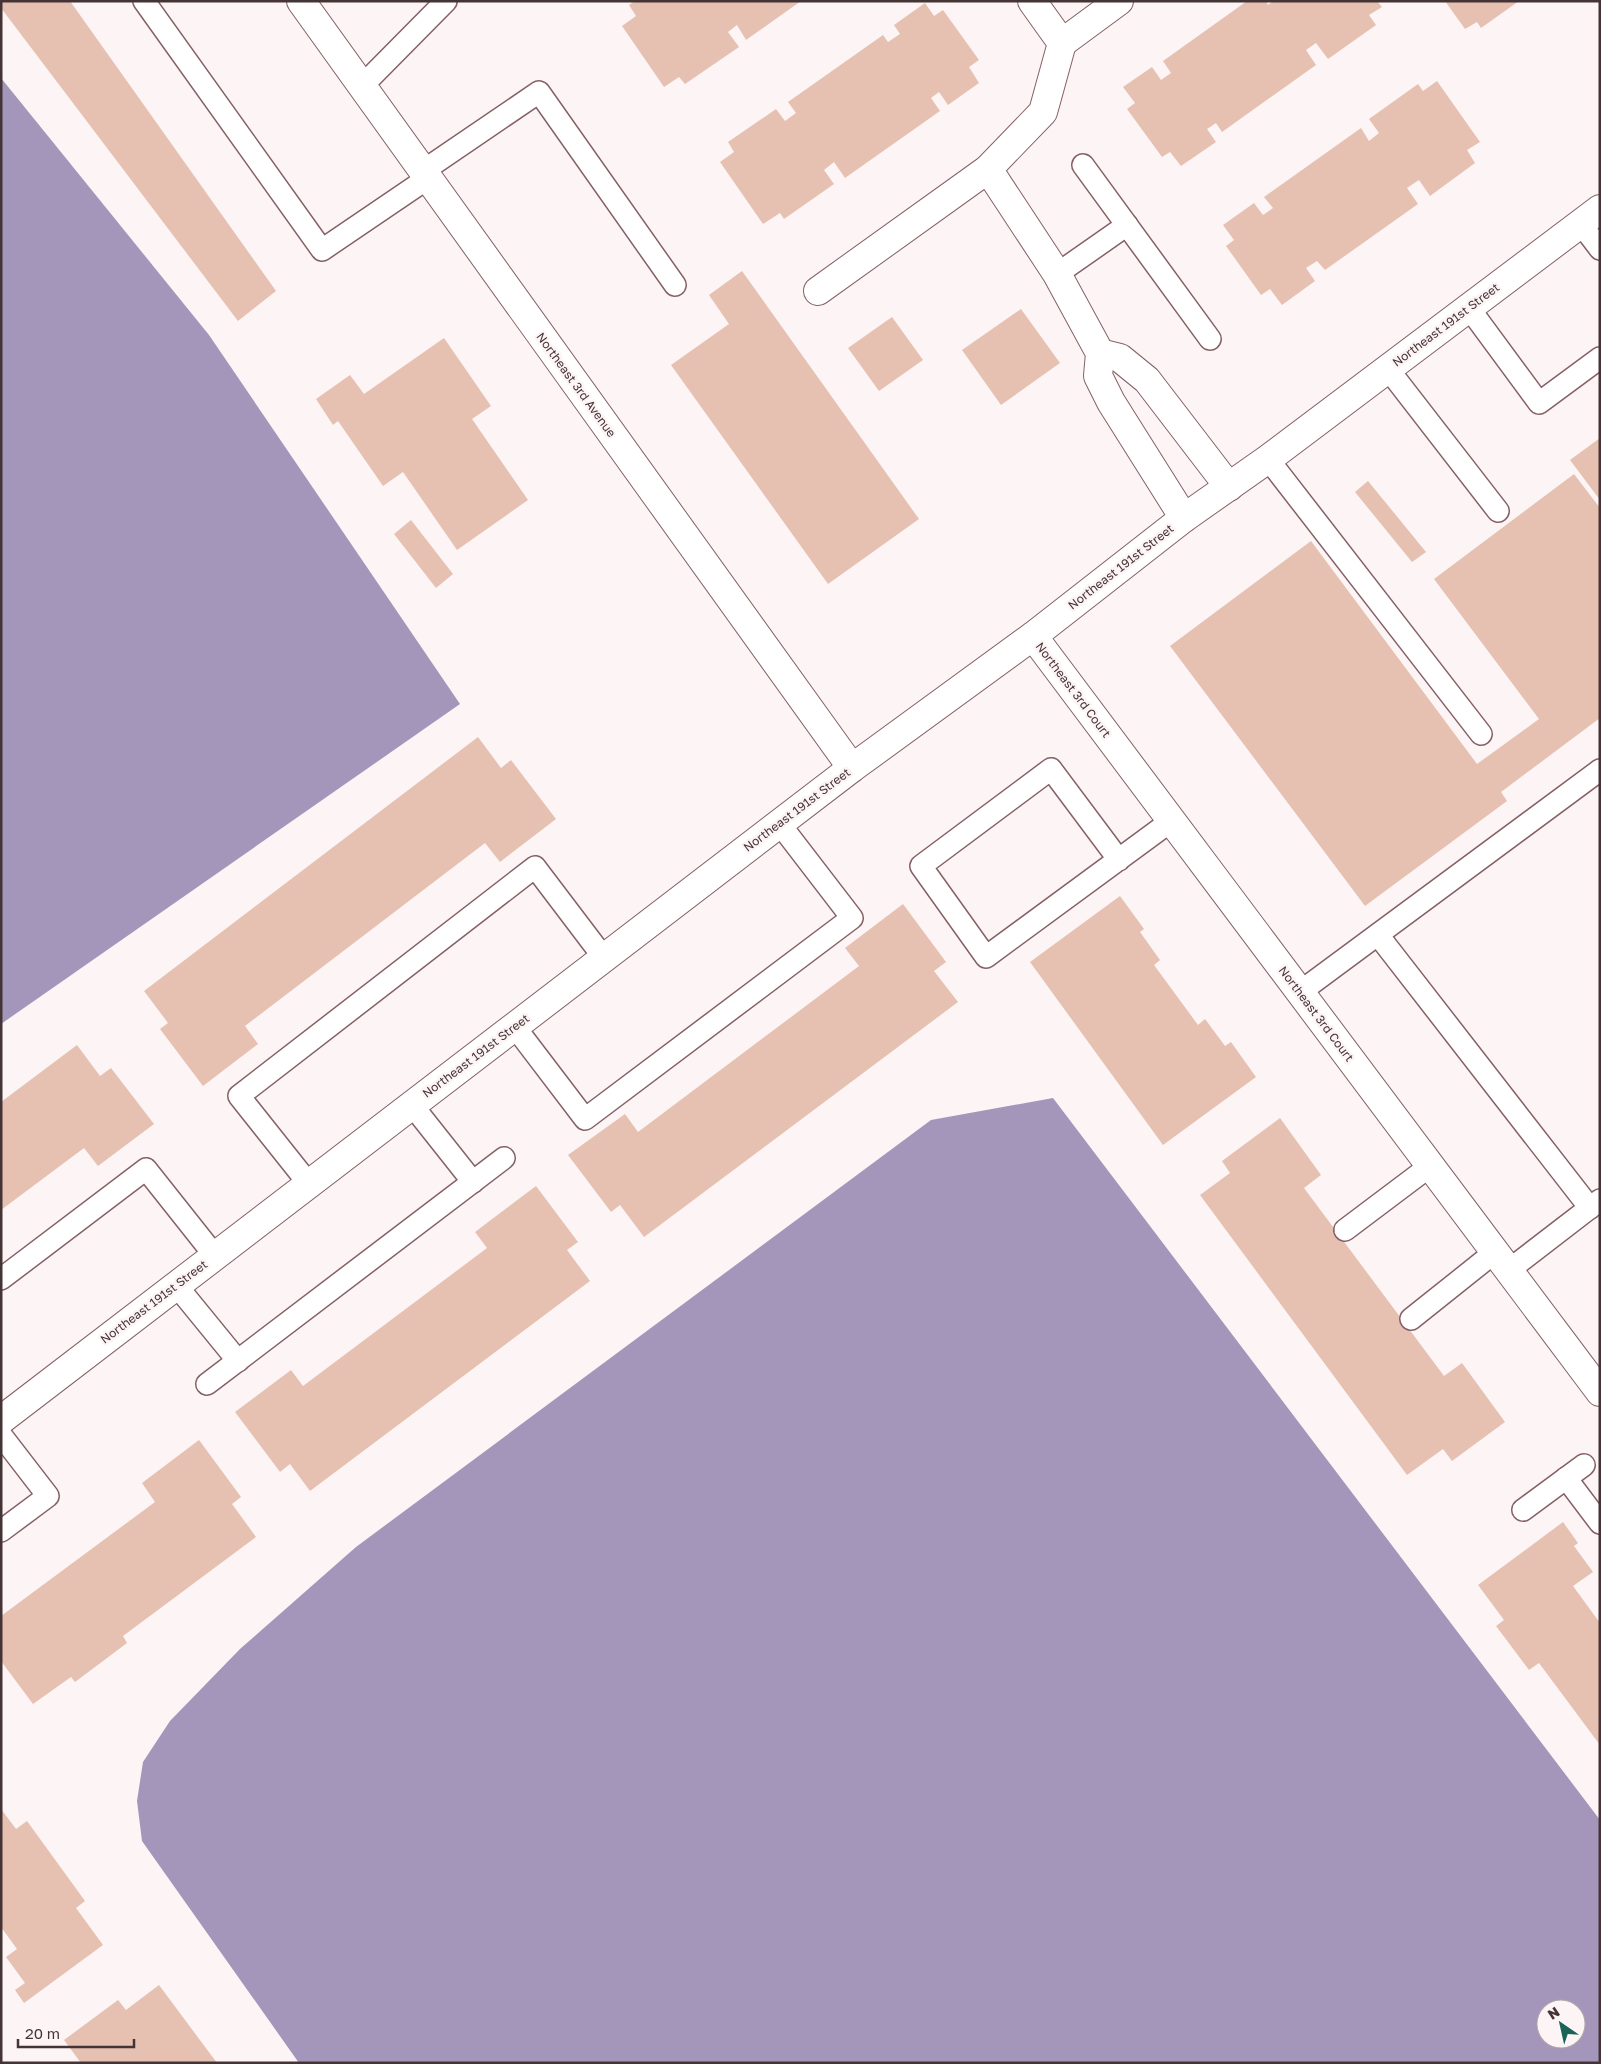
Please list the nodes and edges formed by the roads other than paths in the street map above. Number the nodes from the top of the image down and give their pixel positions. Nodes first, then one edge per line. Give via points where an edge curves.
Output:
1 (144, 1) edge
2 (301, 1) edge
3 (446, 1) edge
4 (1032, 1) edge
5 (1120, 1) edge
6 (1062, 43) junction
7 (362, 86) junction
8 (1083, 165) dead end
9 (988, 169) junction
10 (425, 175) junction
11 (1590, 217) edge
12 (1127, 225) junction
13 (1600, 249) edge
14 (1057, 274) junction
15 (674, 285) dead end
16 (818, 291) dead end
17 (1469, 308) junction
18 (1210, 339) dead end
19 (1100, 353) junction
20 (1600, 358) edge
21 (1388, 369) junction
22 (1268, 459) junction
23 (1229, 487) junction
24 (1498, 511) dead end
25 (1184, 518) junction
26 (1033, 636) junction
27 (1481, 734) dead end
28 (852, 768) junction
29 (1600, 770) edge
30 (1172, 821) junction
31 (780, 823) junction
32 (1119, 860) junction
33 (1378, 935) junction
34 (604, 958) junction
35 (1300, 992) junction
36 (515, 1026) junction
37 (412, 1105) junction
38 (504, 1158) dead end
39 (1430, 1166) junction
40 (473, 1182) junction
41 (310, 1184) junction
42 (1595, 1204) edge
43 (1345, 1230) dead end
44 (215, 1256) junction
45 (1502, 1261) junction
46 (1, 1279) edge
47 (176, 1285) junction
48 (1411, 1318) dead end
49 (238, 1361) junction
50 (206, 1384) dead end
51 (1600, 1392) edge
52 (1, 1420) edge
53 (1, 1435) edge
54 (1584, 1465) dead end
55 (1566, 1478) junction
56 (1523, 1510) dead end
57 (1600, 1524) edge
58 (1, 1531) edge

1 - 10 lane via 322,250
2 - 7 street, Northeast 3rd Avenue
3 - 7 lane
4 - 6 street
5 - 6 street
6 - 9 street via 1043,112
7 - 10 street, Northeast 3rd Avenue
8 - 12 lane
9 - 14 street
9 - 16 street
10 - 15 lane via 539,92
10 - 28 street, Northeast 3rd Avenue
11 - 13 lane
11 - 17 street, Northeast 191st Street
12 - 14 lane
12 - 18 lane
14 - 19 street
17 - 20 lane via 1539,403
17 - 21 street, Northeast 191st Street
19 - 23 street via 1120,358 1147,380
19 - 25 street via 1098,376 1111,402
21 - 22 street, Northeast 191st Street
21 - 24 lane
22 - 23 street, Northeast 191st Street
22 - 27 lane
23 - 25 street, Northeast 191st Street
25 - 26 street, Northeast 191st Street
26 - 28 street, Northeast 191st Street
26 - 30 street, Northeast 3rd Court
28 - 31 street, Northeast 191st Street
29 - 33 lane
30 - 32 lane
30 - 35 street, Northeast 3rd Court
31 - 34 street, Northeast 191st Street
31 - 36 lane via 852,918 585,1119
32 - 32 lane via 986,957 921,866 1051,769
33 - 35 lane
33 - 42 lane
34 - 36 street, Northeast 191st Street
34 - 41 lane via 535,868 527,874 239,1096
35 - 39 street, Northeast 3rd Court
36 - 37 street, Northeast 191st Street
37 - 40 lane
37 - 41 street, Northeast 191st Street
38 - 40 lane
39 - 43 lane
39 - 45 street, Northeast 3rd Court
40 - 49 lane
41 - 44 street, Northeast 191st Street
42 - 45 lane
44 - 46 lane via 146,1169
44 - 47 street, Northeast 191st Street
45 - 48 lane
45 - 51 street, Northeast 3rd Court
47 - 49 lane
47 - 52 street, Northeast 191st Street
49 - 50 lane
53 - 58 lane via 48,1496
54 - 55 lane
55 - 56 lane
55 - 57 lane

